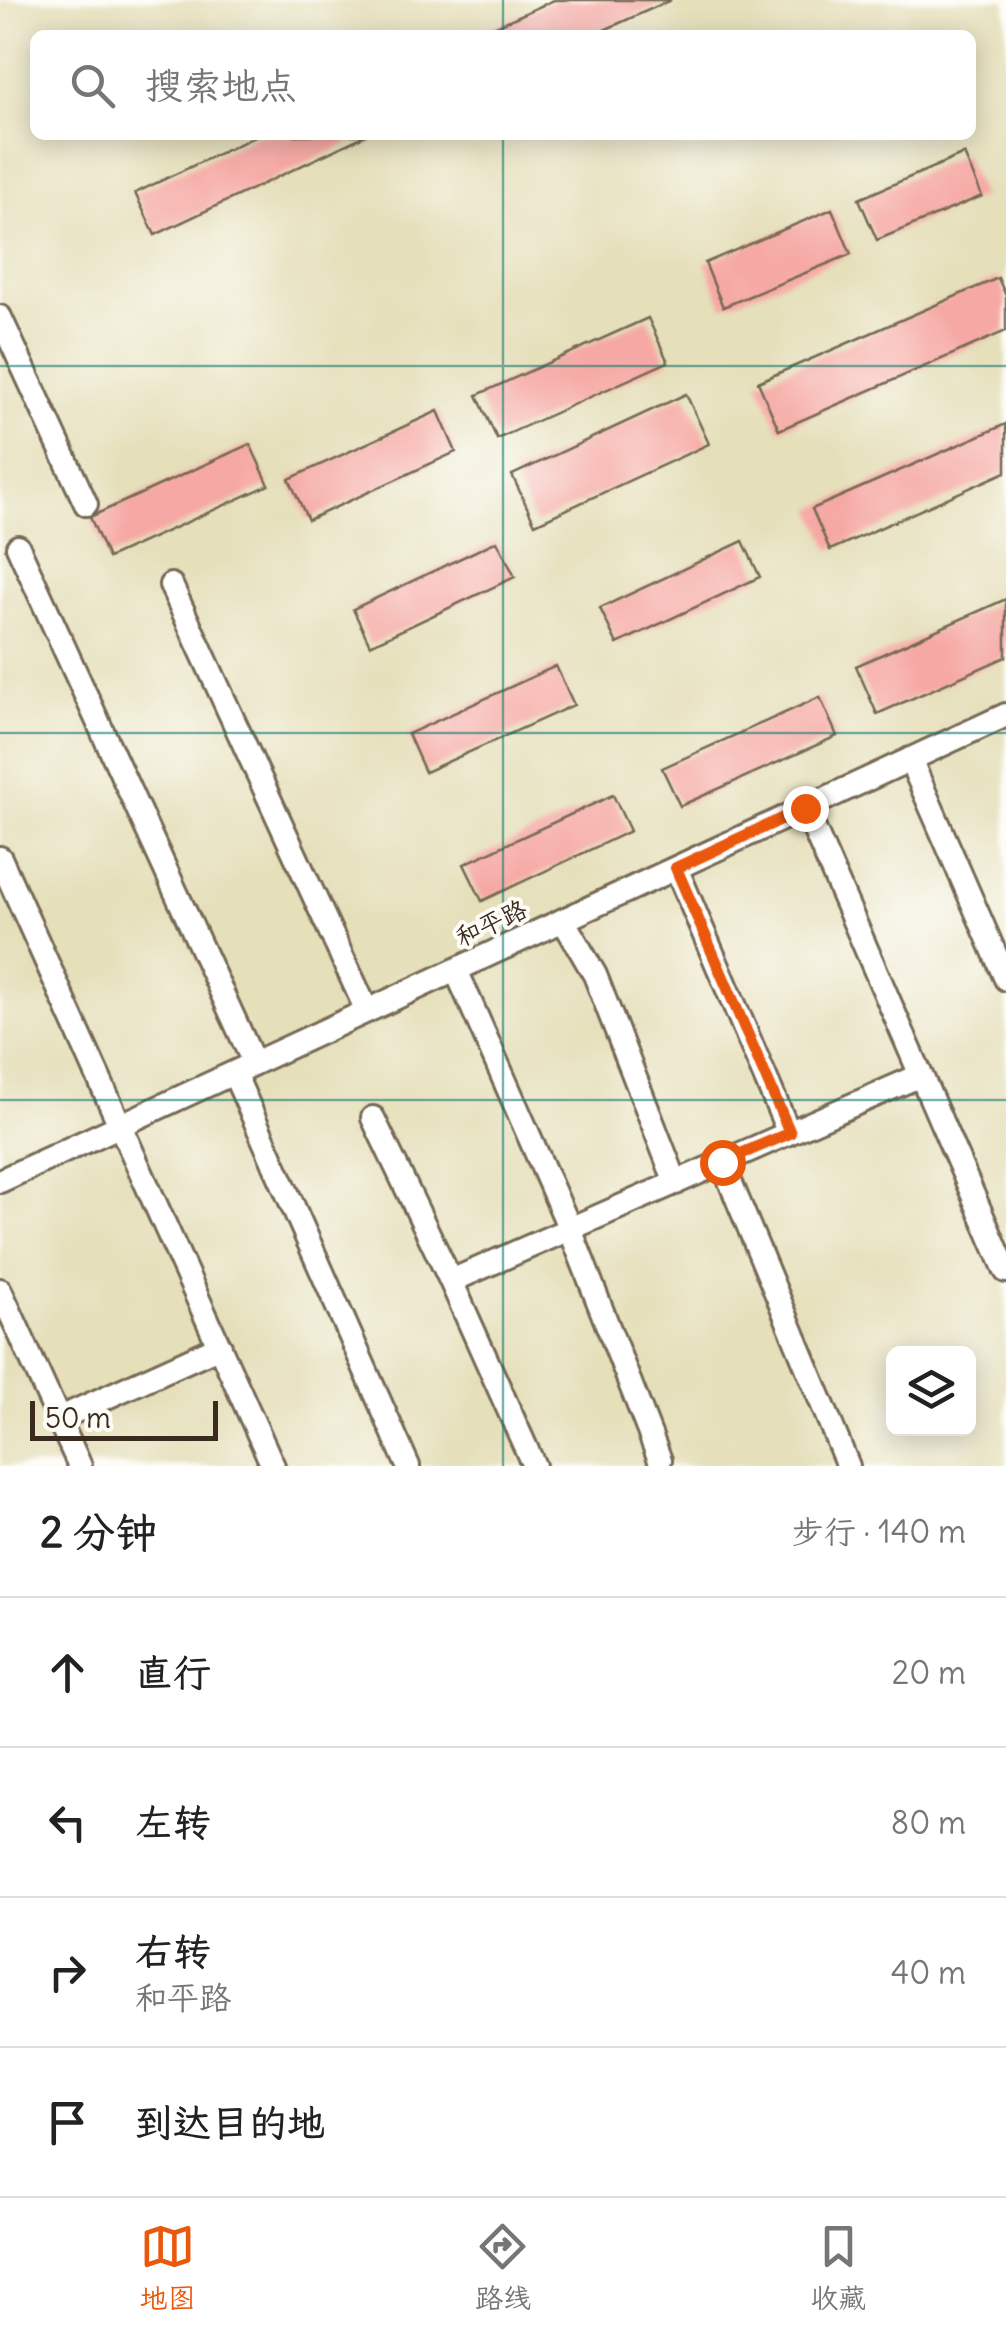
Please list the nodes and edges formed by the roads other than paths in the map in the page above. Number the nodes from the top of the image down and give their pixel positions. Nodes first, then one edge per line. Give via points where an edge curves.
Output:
1 (0, 317) edge
2 (86, 504) dead end
3 (18, 547) dead end
4 (171, 585) dead end
5 (1006, 715) edge
6 (910, 759) junction
7 (805, 808) junction
8 (0, 858) edge
9 (676, 868) junction
10 (564, 920) junction
11 (456, 970) junction
12 (1006, 978) edge
13 (368, 1011) junction
14 (244, 1068) junction
15 (921, 1075) junction
16 (373, 1118) dead end
17 (122, 1125) junction
18 (790, 1133) junction
19 (722, 1162) junction
20 (0, 1181) edge
21 (676, 1182) junction
22 (570, 1229) junction
23 (999, 1236) edge
24 (1006, 1271) edge
25 (451, 1281) junction
26 (0, 1290) edge
27 (220, 1346) junction
28 (58, 1419) junction
29 (660, 1460) dead end
30 (80, 1466) edge
31 (273, 1466) edge
32 (408, 1466) edge
33 (534, 1466) edge
34 (848, 1466) edge

1 - 2 street
3 - 14 street
4 - 13 street
5 - 6 street, 和平路
6 - 7 street, 和平路
6 - 12 street
7 - 9 street, 和平路
7 - 15 street
8 - 17 street
9 - 10 street, 和平路
9 - 18 street
10 - 11 street, 和平路
10 - 21 street via 595,975
11 - 13 street, 和平路
11 - 22 street
13 - 14 street, 和平路
14 - 17 street, 和平路
14 - 32 street
15 - 18 street
15 - 23 street
16 - 25 street
17 - 20 street, 和平路
17 - 27 street
18 - 19 street
19 - 21 street
19 - 34 street
21 - 22 street
22 - 25 street
22 - 29 street
23 - 24 street
25 - 33 street
26 - 28 street
27 - 28 street
27 - 31 street
28 - 30 street

